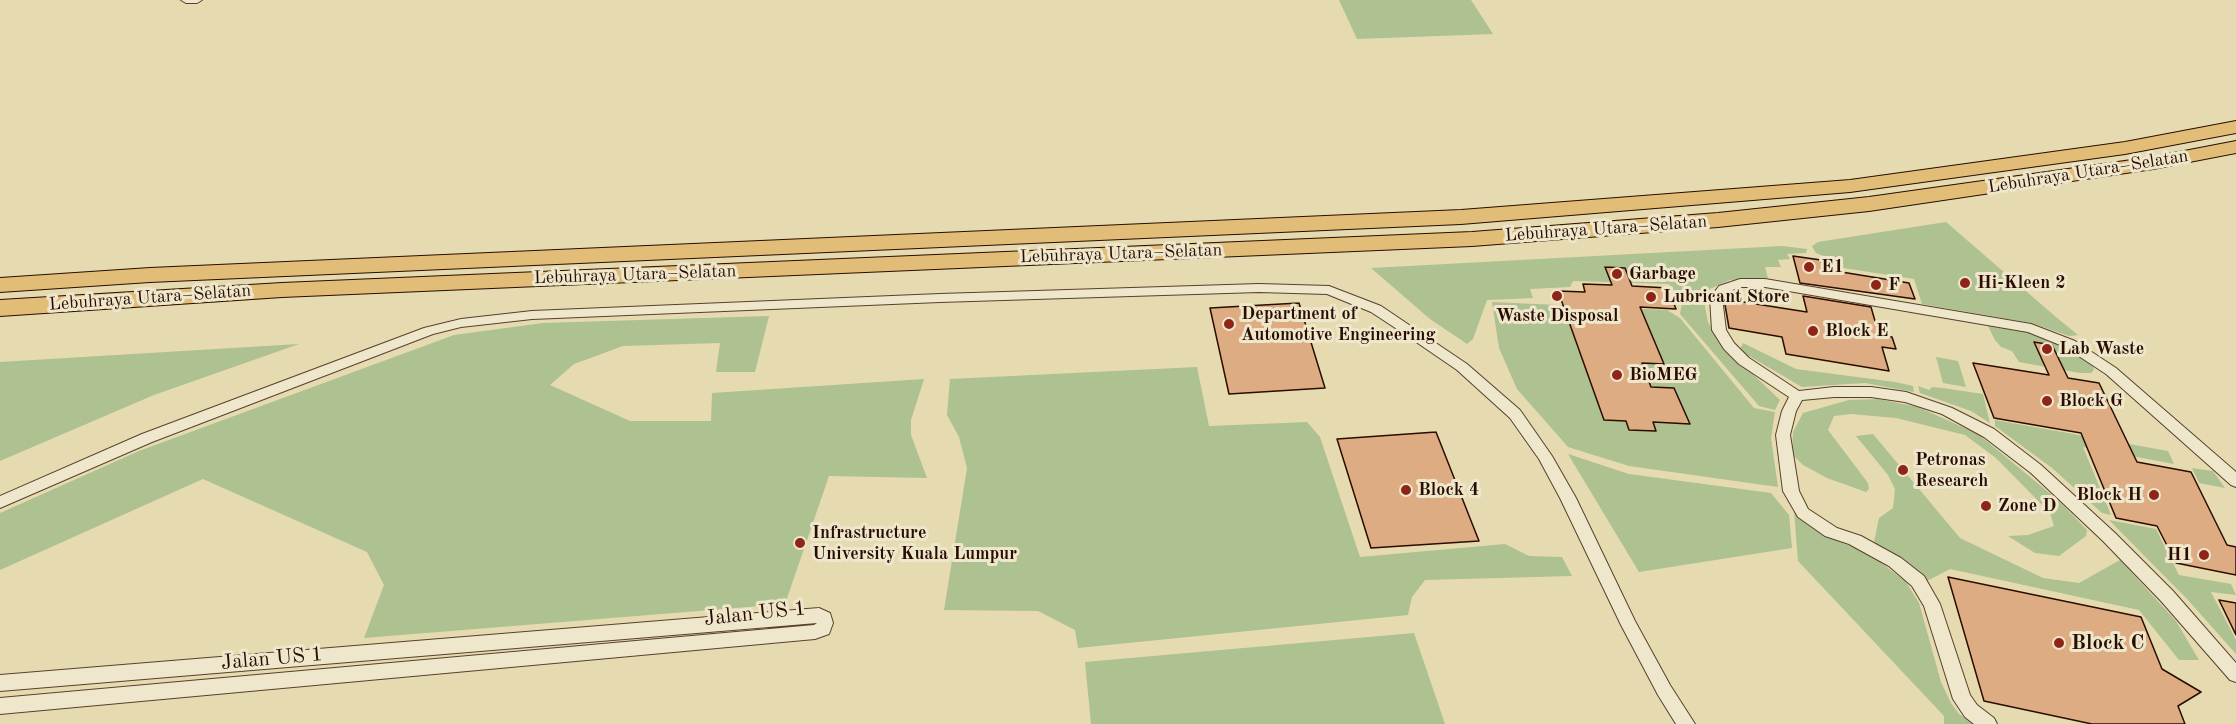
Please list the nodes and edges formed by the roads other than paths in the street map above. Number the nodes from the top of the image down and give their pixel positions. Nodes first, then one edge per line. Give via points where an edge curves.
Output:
1 (186, 0) edge
2 (197, 0) edge
3 (2236, 127) edge
4 (2236, 147) edge
5 (0, 285) edge
6 (0, 308) edge
7 (1797, 396) junction
8 (2236, 480) edge
9 (0, 502) edge
10 (2236, 675) edge
11 (1, 685) edge
12 (0, 706) edge
13 (1686, 724) edge
14 (1988, 724) edge

1 - 2 street
3 - 5 highway, Lebuhraya Utara–Selatan via 2125,148 1850,186 1473,217 150,275
4 - 6 highway, Lebuhraya Utara–Selatan via 2153,163 1869,204 1472,239 282,290
7 - 8 street via 1744,361 1729,346 1719,330 1716,314 1716,298 1724,288 1740,283 1765,284 2031,328 2070,344 2111,371
7 - 10 street via 1871,392 1906,397 1947,411 1989,433 2036,469 2109,537
7 - 14 street via 1783,435 1791,491 1803,513 1831,532 1895,562 1918,581 1932,604 1962,699
9 - 13 street via 147,438 429,331 461,323 532,315 940,298 1259,288 1329,290 1377,309 1462,367 1515,414 1545,456 1629,625
11 - 12 street, Jalan US 1 via 799,616 819,615 825,623 823,629 806,633

